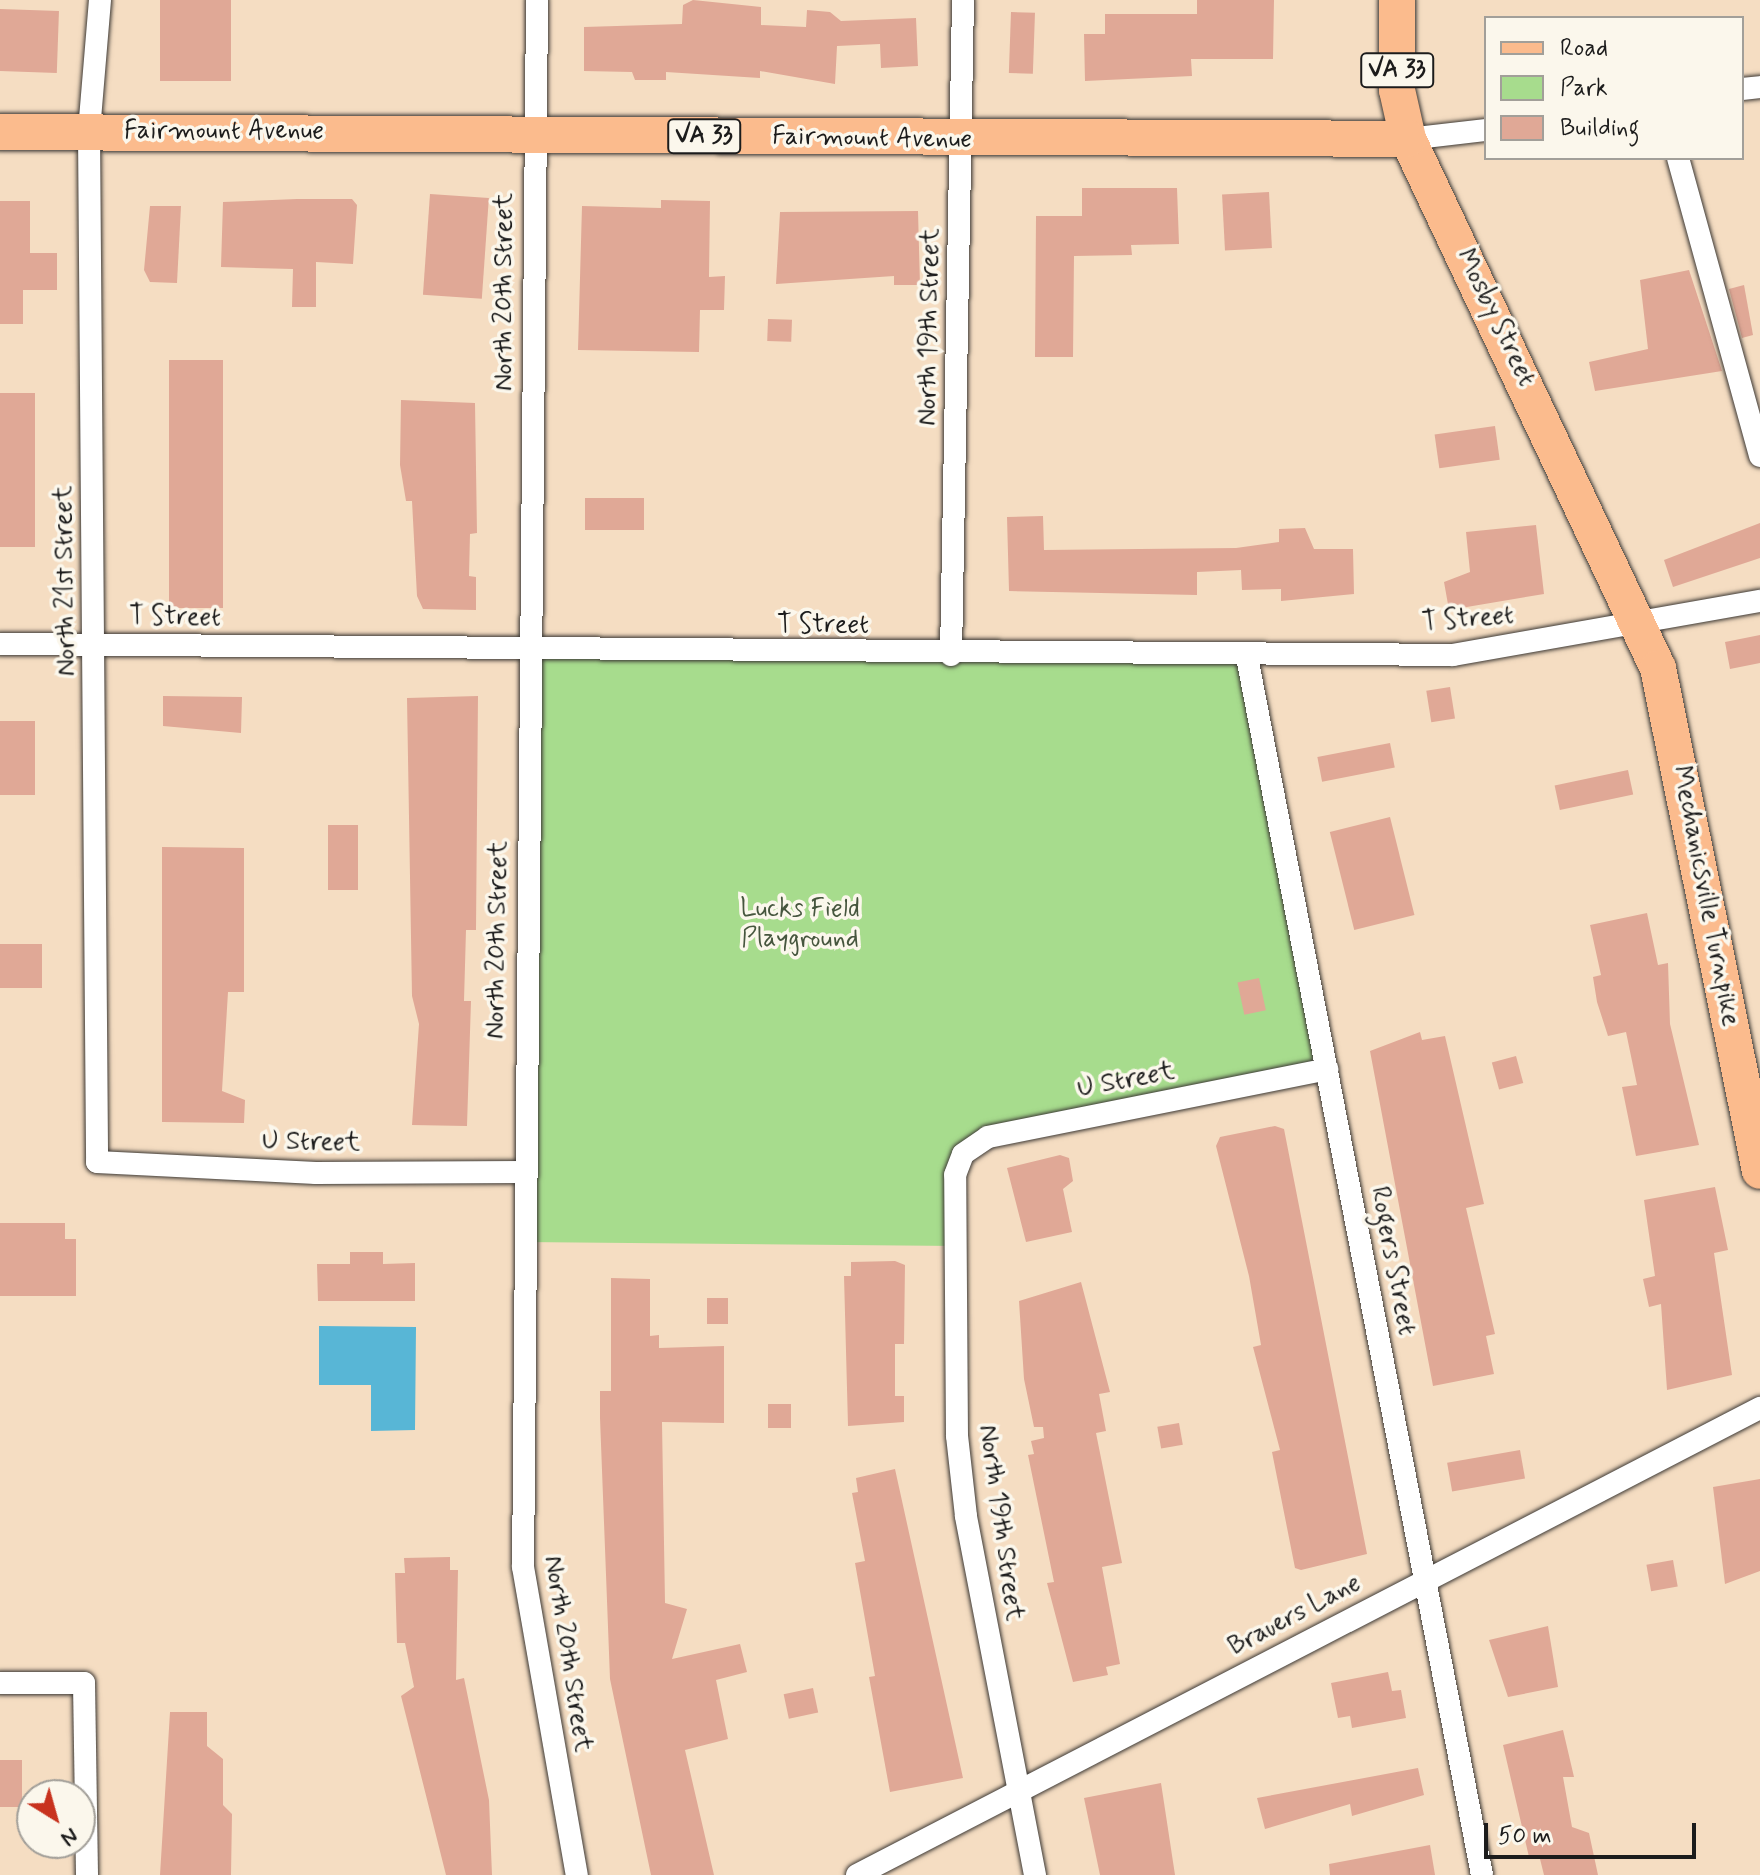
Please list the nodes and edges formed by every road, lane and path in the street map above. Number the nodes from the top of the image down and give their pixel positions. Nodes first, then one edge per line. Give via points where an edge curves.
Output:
1 (100, 0) edge
2 (537, 0) edge
3 (963, 0) edge
4 (1397, 0) edge
5 (1484, 130) edge
6 (0, 132) edge
7 (89, 132) junction
8 (535, 133) junction
9 (1408, 139) junction
10 (962, 140) junction
11 (1679, 160) edge
12 (1760, 456) edge
13 (1760, 601) edge
14 (1642, 623) junction
15 (0, 644) edge
16 (96, 645) junction
17 (530, 652) junction
18 (951, 655) junction
19 (1247, 657) junction
20 (1327, 1069) junction
21 (97, 1162) joint
22 (1760, 1171) edge
23 (523, 1172) junction
24 (955, 1175) joint
25 (1760, 1408) edge
26 (1424, 1580) junction
27 (0, 1683) edge
28 (1019, 1790) junction
29 (87, 1875) edge
30 (577, 1875) edge
31 (857, 1875) edge
32 (1035, 1875) edge
33 (1482, 1875) edge

1 - 7 street, North 21st Street
2 - 8 street, North 20th Street
3 - 10 street, North 19th Street
4 - 9 main road, Mosby Street / VA 33 via 1397,90
5 - 9 street
6 - 7 main road, Fairmount Avenue / VA 33
7 - 8 main road, Fairmount Avenue / VA 33
7 - 16 street, North 21st Street
8 - 10 main road, Fairmount Avenue / VA 33
8 - 17 street, North 20th Street
9 - 10 main road, Fairmount Avenue / VA 33
9 - 14 main road, Mosby Street
10 - 18 street, North 19th Street
11 - 12 street
13 - 14 street, T Street
14 - 19 street, T Street via 1453,655
14 - 22 main road, Mechanicsville Turnpike via 1668,708
15 - 16 street, T Street
16 - 17 street, T Street
16 - 21 street, North 21st Street
17 - 18 street, T Street
17 - 23 street, North 20th Street
18 - 19 street, T Street
19 - 20 street, Rogers Street
20 - 24 street, U Street via 988,1137 963,1154
20 - 26 street, Rogers Street
21 - 23 street, U Street via 316,1173
23 - 30 street, North 20th Street via 523,1567
24 - 28 street, North 19th Street via 957,1436
25 - 26 street, Brauers Lane
26 - 28 street, Brauers Lane
26 - 33 street, Rogers Street
27 - 29 street via 84,1683
28 - 31 street, Brauers Lane
28 - 32 street, North 19th Street

